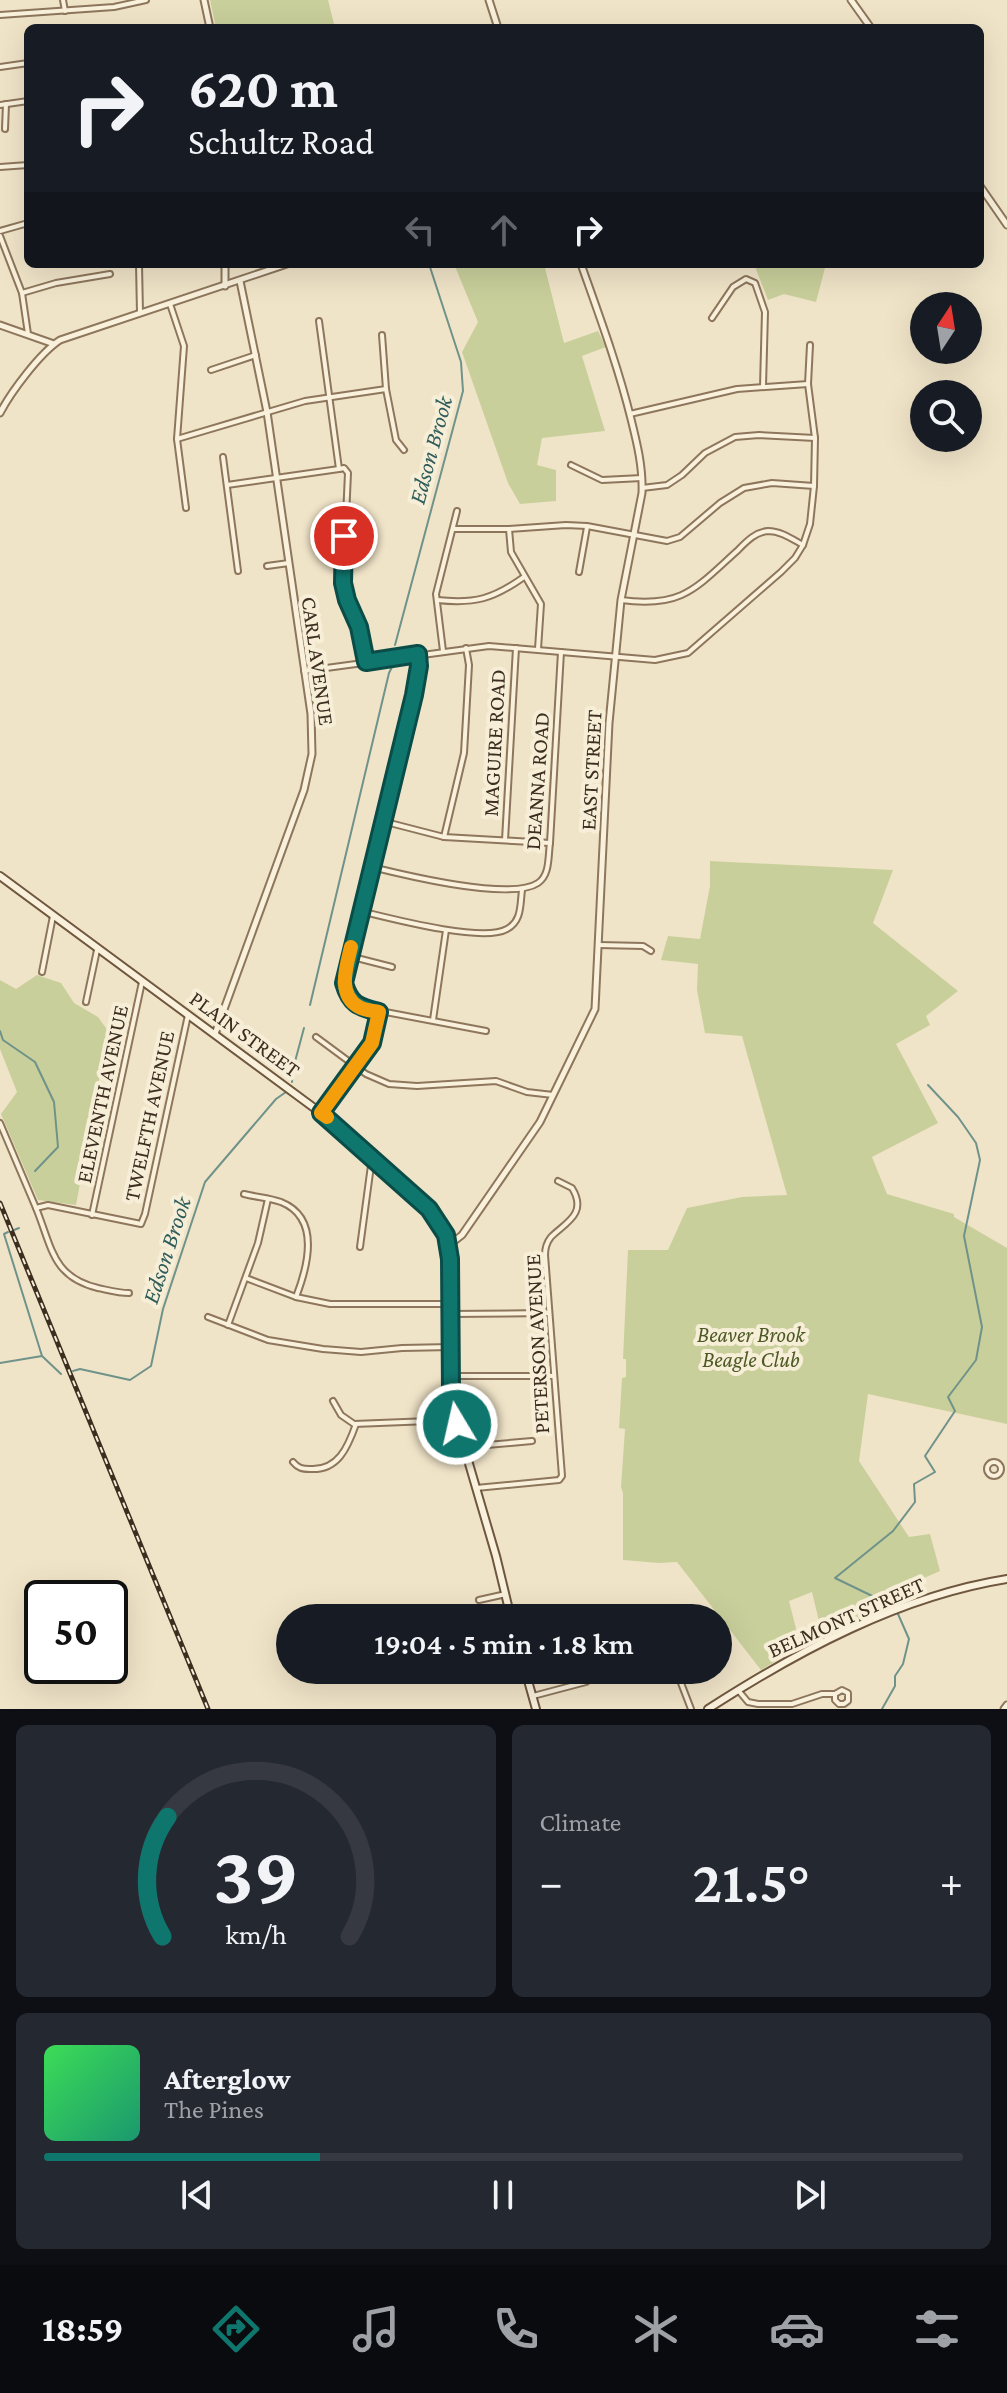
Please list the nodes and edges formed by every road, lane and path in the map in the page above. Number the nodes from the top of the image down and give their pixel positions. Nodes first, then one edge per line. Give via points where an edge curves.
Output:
1 (63, 0) edge
2 (112, 0) edge
3 (146, 0) edge
4 (204, 0) edge
5 (489, 0) edge
6 (851, 0) edge
7 (114, 7) junction
8 (65, 11) junction
9 (0, 15) edge
10 (209, 24) edge
11 (497, 24) edge
12 (868, 24) edge
13 (24, 64) edge
14 (0, 67) edge
15 (24, 101) edge
16 (3, 104) edge
17 (5, 129) dead end
18 (24, 165) edge
19 (0, 167) edge
20 (984, 192) edge
21 (24, 224) edge
22 (1007, 225) edge
23 (0, 233) edge
24 (139, 268) edge
25 (225, 268) edge
26 (271, 268) edge
27 (582, 268) edge
28 (110, 274) dead end
29 (240, 281) junction
30 (225, 286) junction
31 (22, 293) junction
32 (170, 304) junction
33 (140, 313) junction
34 (712, 318) dead end
35 (319, 321) dead end
36 (0, 325) edge
37 (28, 334) junction
38 (382, 335) dead end
39 (54, 344) junction
40 (810, 345) dead end
41 (256, 355) junction
42 (211, 370) dead end
43 (808, 384) junction
44 (763, 386) junction
45 (386, 389) junction
46 (329, 396) junction
47 (267, 412) junction
48 (0, 413) edge
49 (630, 414) junction
50 (815, 438) junction
51 (177, 439) junction
52 (404, 450) dead end
53 (223, 457) dead end
54 (571, 465) dead end
55 (339, 469) junction
56 (277, 477) junction
57 (642, 478) junction
58 (227, 485) junction
59 (814, 486) junction
60 (642, 488) junction
61 (186, 508) dead end
62 (457, 511) dead end
63 (587, 526) junction
64 (453, 529) junction
65 (509, 529) junction
66 (633, 536) junction
67 (803, 545) junction
68 (289, 563) junction
69 (267, 566) dead end
70 (238, 571) dead end
71 (579, 572) dead end
72 (524, 577) junction
73 (437, 600) junction
74 (621, 600) junction
75 (466, 648) junction
76 (516, 648) junction
77 (538, 649) junction
78 (443, 651) junction
79 (561, 652) junction
80 (418, 654) junction
81 (615, 657) junction
82 (366, 662) junction
83 (304, 671) junction
84 (382, 821) junction
85 (444, 837) junction
86 (505, 840) junction
87 (550, 843) junction
88 (372, 867) junction
89 (0, 876) edge
90 (522, 889) junction
91 (360, 911) junction
92 (54, 915) junction
93 (446, 930) junction
94 (599, 945) junction
95 (98, 948) junction
96 (651, 951) dead end
97 (349, 956) junction
98 (392, 967) dead end
99 (42, 972) dead end
100 (142, 981) junction
101 (86, 1002) dead end
102 (379, 1012) junction
103 (188, 1015) junction
104 (433, 1020) junction
105 (486, 1031) dead end
106 (215, 1034) junction
107 (316, 1037) dead end
108 (355, 1066) junction
109 (554, 1095) junction
110 (321, 1113) junction
111 (0, 1123) edge
112 (372, 1156) junction
113 (558, 1181) dead end
114 (244, 1194) dead end
115 (268, 1199) junction
116 (36, 1208) junction
117 (92, 1215) junction
118 (449, 1245) junction
119 (360, 1247) dead end
120 (246, 1278) junction
121 (129, 1293) dead end
122 (296, 1297) junction
123 (450, 1304) junction
124 (548, 1313) junction
125 (450, 1314) junction
126 (208, 1317) dead end
127 (228, 1325) junction
128 (451, 1347) junction
129 (451, 1376) junction
130 (554, 1376) junction
131 (333, 1401) dead end
132 (456, 1420) junction
133 (356, 1424) junction
134 (532, 1441) dead end
135 (464, 1447) junction
136 (293, 1462) dead end
137 (1007, 1463) edge
138 (1001, 1465) dead end
139 (476, 1488) junction
140 (1007, 1579) edge
141 (506, 1594) junction
142 (479, 1600) dead end
143 (508, 1604) edge
144 (529, 1684) edge
145 (578, 1684) edge
146 (681, 1684) edge
147 (738, 1690) junction
148 (835, 1694) dead end
149 (533, 1696) junction
150 (536, 1709) edge
151 (691, 1709) edge
152 (708, 1709) edge

1 - 8 street
2 - 7 street
3 - 7 street
4 - 10 street
5 - 11 street
6 - 12 street
7 - 8 street
8 - 9 street
13 - 14 street
15 - 16 street
16 - 17 street
18 - 19 street
20 - 22 street
21 - 23 street
23 - 31 street
24 - 33 street
25 - 30 street
26 - 29 street
27 - 49 street, EAST STREET
28 - 31 street
29 - 30 street
29 - 41 street, CARL AVENUE
30 - 32 street
31 - 37 street
32 - 33 street
32 - 51 street via 184,346
33 - 39 street
34 - 44 street via 733,287 744,280 757,285 764,308
35 - 46 street
36 - 37 street
37 - 39 street
38 - 45 street
39 - 48 street
40 - 43 street
41 - 42 street
41 - 47 street, CARL AVENUE
43 - 44 street
43 - 50 street
44 - 49 street
45 - 46 street
45 - 52 street via 396,440
46 - 47 street
46 - 55 street
47 - 51 street
47 - 56 street, CARL AVENUE
49 - 57 street, EAST STREET
50 - 59 street
50 - 60 street via 735,437 705,453 667,485
51 - 61 street
53 - 58 street
54 - 57 street via 602,480
55 - 56 street
55 - 82 street via 348,473 343,583
56 - 58 street
56 - 68 street, CARL AVENUE
57 - 60 street, EAST STREET
58 - 70 street
59 - 66 street via 749,486 675,540
59 - 67 street
60 - 66 street, EAST STREET
62 - 64 street
63 - 65 street
63 - 66 street
63 - 71 street
64 - 65 street
64 - 73 street
65 - 72 street via 511,552
66 - 74 street, EAST STREET
67 - 74 street via 779,532 762,532 686,594 658,602
67 - 81 street via 781,572 688,653 655,660
68 - 69 street
68 - 83 street, CARL AVENUE
72 - 73 street via 489,598
72 - 77 street via 541,604
73 - 78 street
74 - 81 street, EAST STREET
75 - 76 street
75 - 78 street
75 - 85 street via 464,753
76 - 77 street
76 - 86 street, MAGUIRE ROAD
77 - 79 street
78 - 80 street
79 - 81 street
79 - 87 street, DEANNA ROAD
80 - 82 street
80 - 84 street via 414,695
81 - 94 street, EAST STREET
82 - 83 street
83 - 106 street, CARL AVENUE via 313,727 308,774
84 - 85 street
84 - 88 street
85 - 86 street
86 - 87 street
87 - 90 street, DEANNA ROAD via 547,873
88 - 90 street via 442,884
88 - 91 street
89 - 92 main road, PLAIN STREET
90 - 93 street via 519,917 509,929
91 - 93 street
91 - 97 street
92 - 95 main road, PLAIN STREET
92 - 99 street
93 - 104 street
94 - 96 street via 643,946
94 - 109 street, EAST STREET via 595,1009
95 - 100 main road, PLAIN STREET
95 - 101 street
97 - 98 street
97 - 102 street via 347,996 359,1007
100 - 103 main road, PLAIN STREET
100 - 117 street, ELEVENTH AVENUE
102 - 104 street
102 - 108 street via 374,1039
103 - 106 main road, PLAIN STREET
103 - 117 street, TWELFTH AVENUE via 145,1214 140,1224
104 - 105 street
106 - 110 main road, PLAIN STREET
107 - 108 street
108 - 109 street via 397,1085 496,1081
108 - 110 street
109 - 118 street, EAST STREET via 526,1145 462,1235
110 - 112 main road, PLAIN STREET
111 - 116 street
112 - 118 main road, PLAIN STREET via 429,1209
112 - 119 street
113 - 124 street, PETERSON AVENUE via 572,1188 576,1202 572,1218 545,1250
114 - 115 street
115 - 120 street
115 - 122 street via 293,1208 308,1233 305,1272
116 - 117 street via 48,1205
116 - 121 street via 59,1265 69,1276
118 - 123 main road, PLAIN STREET
120 - 122 street
120 - 127 street
122 - 123 street via 330,1304
123 - 125 main road, PLAIN STREET
124 - 125 street
124 - 130 street, PETERSON AVENUE
125 - 128 main road, PLAIN STREET
126 - 127 street
127 - 128 street via 278,1343 323,1349
128 - 129 main road, PLAIN STREET
129 - 130 street
129 - 132 main road, PLAIN STREET
130 - 139 street, PETERSON AVENUE via 561,1478
131 - 133 street via 341,1415
132 - 133 street
132 - 135 main road, PLAIN STREET
133 - 136 street via 334,1464 301,1469
134 - 135 street
135 - 139 main road, PLAIN STREET
137 - 138 street
139 - 141 main road, PLAIN STREET
140 - 147 main road, BELMONT STREET via 904,1608 789,1658
141 - 142 street
141 - 143 main road, PLAIN STREET
144 - 149 main road
145 - 149 street
146 - 151 street
147 - 148 street via 754,1704 792,1704
147 - 152 main road, BELMONT STREET
149 - 150 main road

